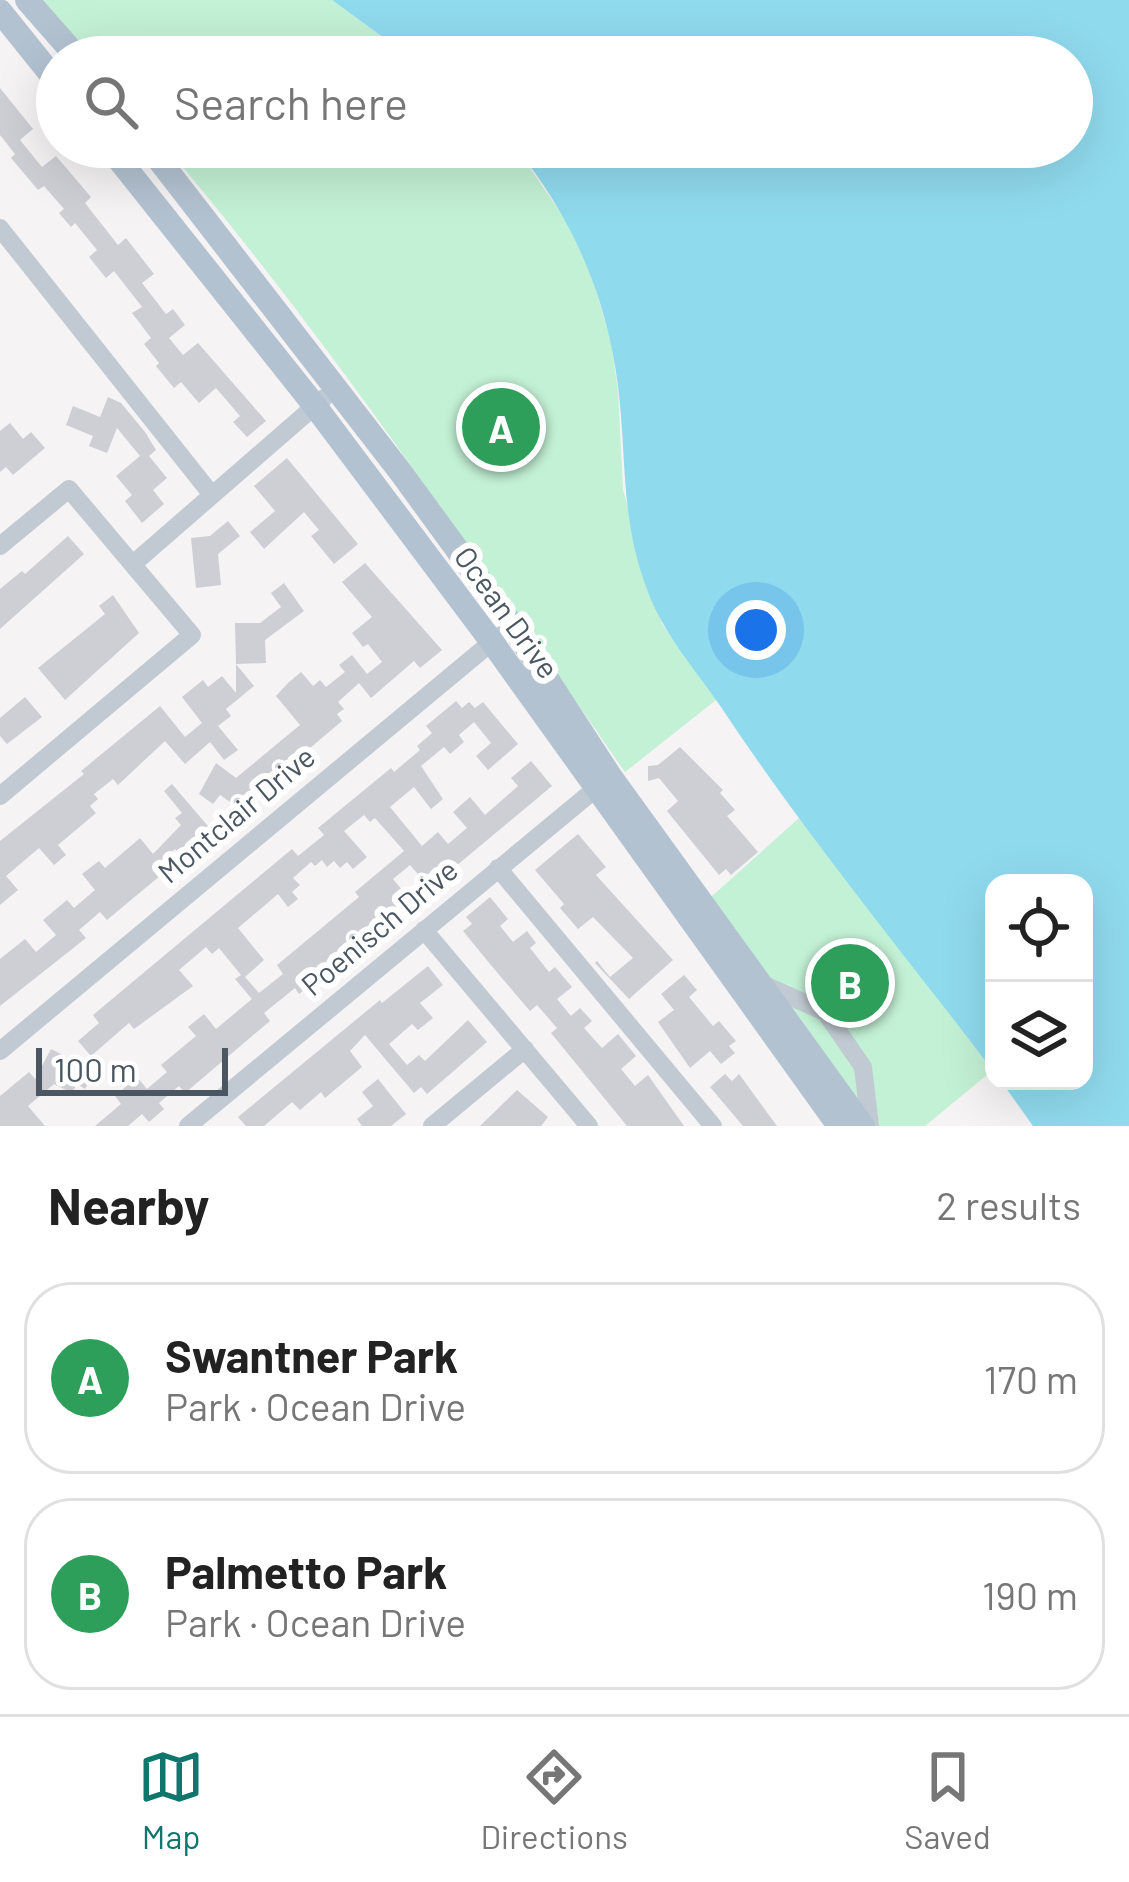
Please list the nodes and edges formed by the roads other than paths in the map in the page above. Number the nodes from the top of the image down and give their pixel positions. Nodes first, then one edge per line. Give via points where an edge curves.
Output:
1 (27, 0) edge
2 (0, 11) edge
3 (59, 36) edge
4 (36, 56) edge
5 (126, 168) edge
6 (143, 168) edge
7 (166, 168) edge
8 (134, 178) junction
9 (0, 228) edge
10 (336, 387) junction
11 (315, 406) junction
12 (212, 495) junction
13 (437, 522) junction
14 (415, 540) junction
15 (0, 546) edge
16 (133, 564) junction
17 (512, 625) junction
18 (492, 642) junction
19 (604, 782) junction
20 (0, 796) edge
21 (499, 868) junction
22 (678, 885) junction
23 (424, 930) junction
24 (760, 983) junction
25 (525, 1048) junction
26 (0, 1052) edge
27 (863, 1067) junction
28 (825, 1084) junction
29 (188, 1126) edge
30 (432, 1126) edge
31 (589, 1126) edge
32 (713, 1126) edge
33 (839, 1126) edge
34 (866, 1126) edge

1 - 3 main road
2 - 4 main road
5 - 8 main road, Ocean Drive
6 - 8 main road
7 - 10 main road, Ocean Drive
8 - 11 main road, Ocean Drive
9 - 12 street
10 - 11 street
10 - 13 main road, Ocean Drive
11 - 12 street
11 - 14 main road, Ocean Drive
12 - 16 street
13 - 14 main road
13 - 17 main road, Ocean Drive
14 - 18 main road, Ocean Drive
15 - 16 street via 69,489
16 - 20 street via 193,635
17 - 18 street, Montclair Drive
17 - 19 main road, Ocean Drive
18 - 19 main road, Ocean Drive
18 - 26 street, Montclair Drive
19 - 21 street, Poenisch Drive
19 - 22 main road, Ocean Drive
21 - 23 street, Poenisch Drive
21 - 32 street
22 - 24 main road, Ocean Drive
22 - 28 main road, Ocean Drive
23 - 25 street
23 - 29 street, Poenisch Drive
24 - 27 street via 825,1012
24 - 28 main road, Ocean Drive
25 - 30 street
25 - 31 street
27 - 28 street
27 - 34 street
28 - 33 main road, Ocean Drive
28 - 34 main road, Ocean Drive

